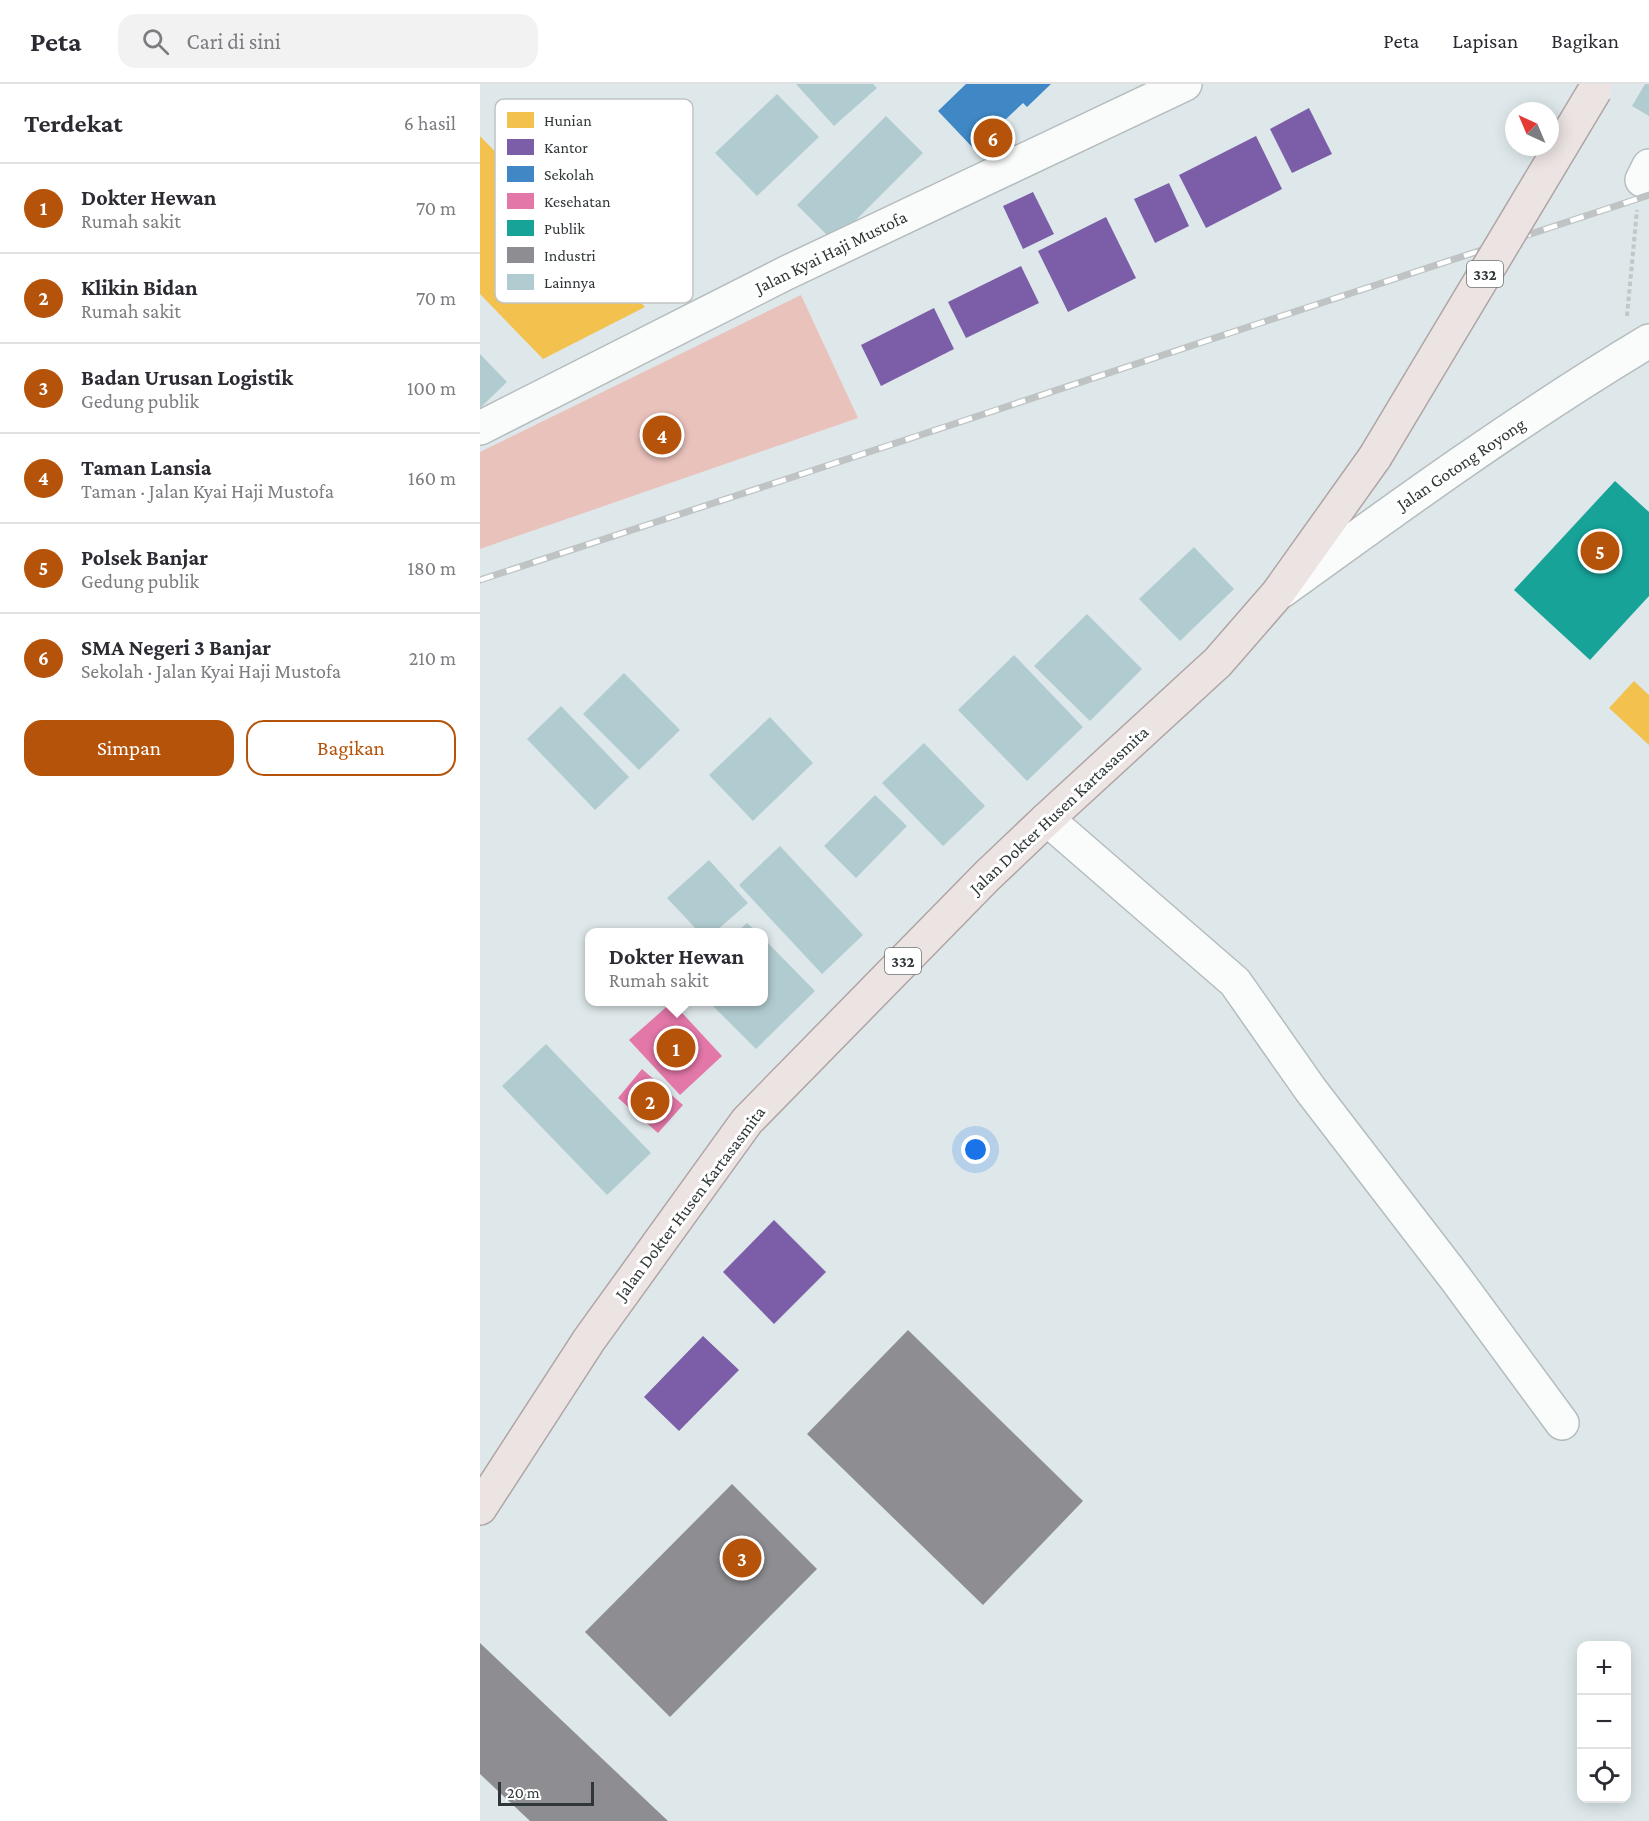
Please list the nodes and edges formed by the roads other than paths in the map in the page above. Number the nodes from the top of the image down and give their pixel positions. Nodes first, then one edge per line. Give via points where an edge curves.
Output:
1 (1185, 84) edge
2 (1597, 87) edge
3 (1636, 349) edge
4 (480, 428) edge
5 (1278, 593) junction
6 (1047, 819) junction
7 (1562, 1423) dead end
8 (480, 1508) edge

1 - 4 street, Jalan Kyai Haji Mustofa via 786,273
2 - 5 main road, Jalan Dokter Husen Kartasasmita / 332, bridge via 1375,457
3 - 5 street, Jalan Gotong Royong via 1413,496
5 - 6 main road, Jalan Dokter Husen Kartasasmita / 332 via 1218,662
6 - 7 street via 1235,982 1310,1089
6 - 8 main road, Jalan Dokter Husen Kartasasmita / 332 via 747,1121 589,1340

